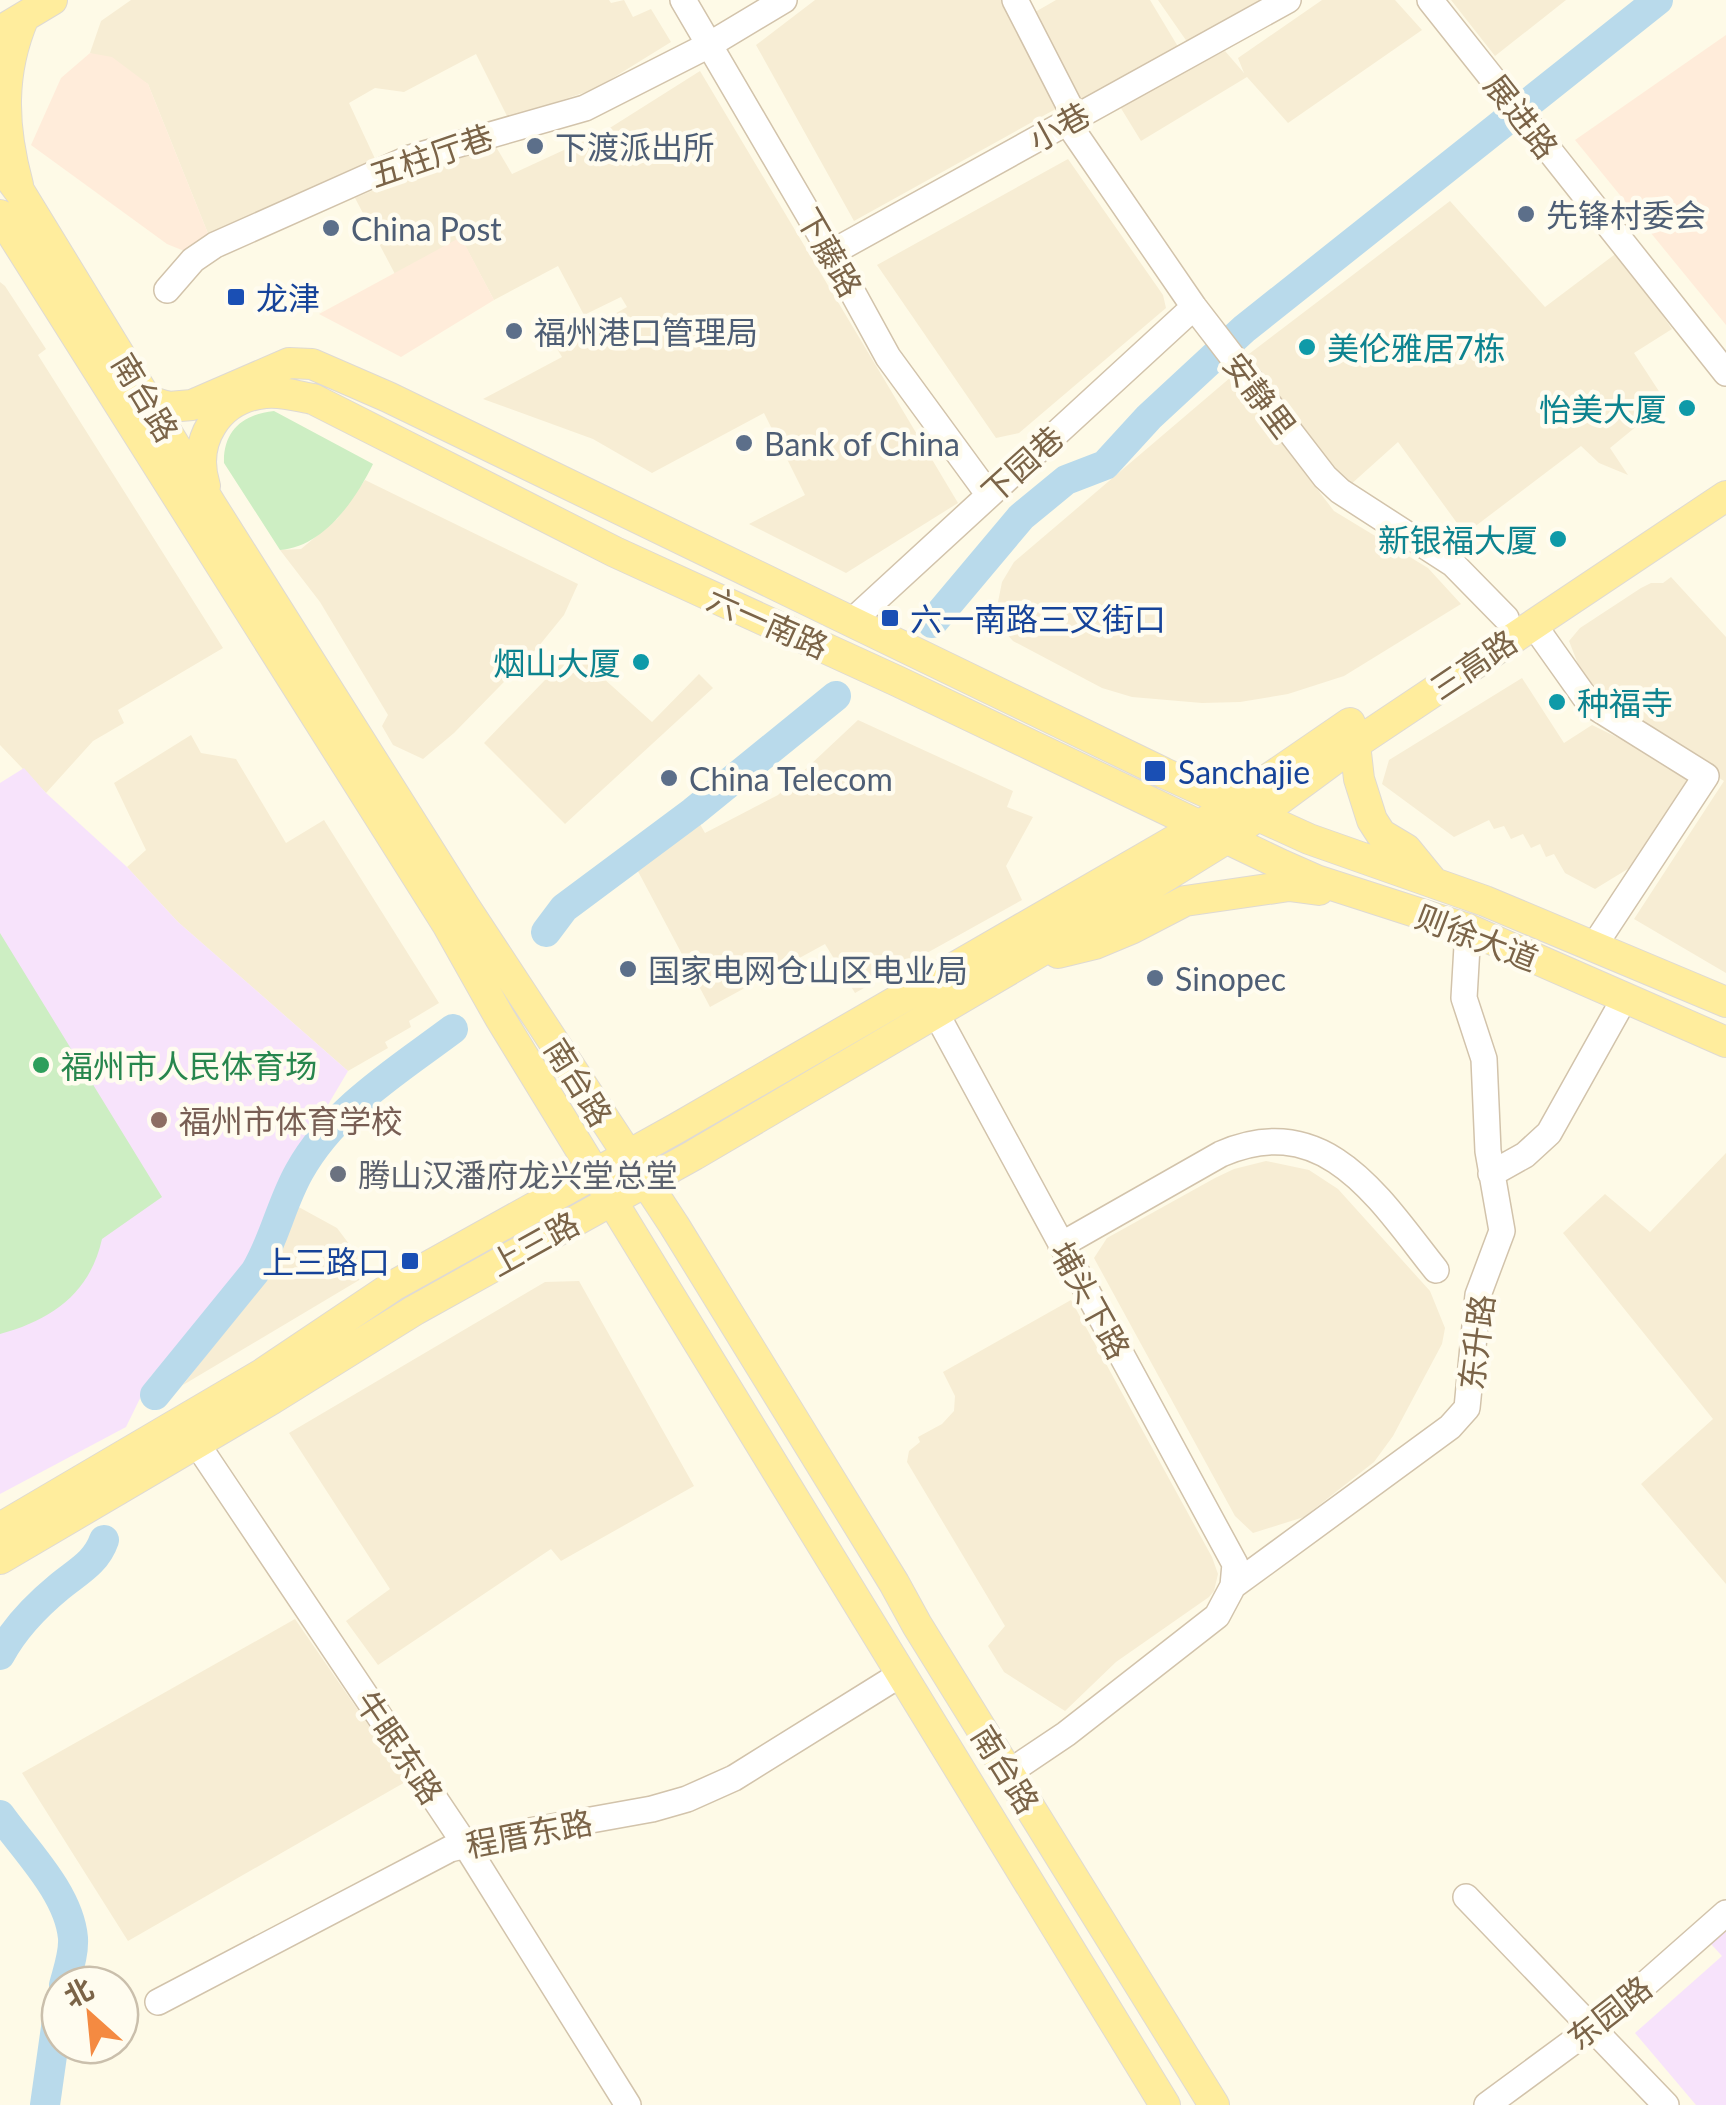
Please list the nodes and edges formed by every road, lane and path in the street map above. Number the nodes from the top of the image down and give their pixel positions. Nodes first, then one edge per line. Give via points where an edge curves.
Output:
1 (52, 0) edge
2 (683, 0) edge
3 (784, 0) edge
4 (1016, 0) edge
5 (1288, 0) edge
6 (1430, 0) edge
7 (12, 24) edge
8 (709, 45) junction
9 (1071, 119) junction
10 (0, 164) edge
11 (20, 192) junction
12 (0, 216) edge
13 (832, 253) junction
14 (167, 290) dead end
15 (1201, 316) junction
16 (1726, 372) edge
17 (149, 401) junction
18 (1726, 474) edge
19 (989, 495) junction
20 (1726, 496) edge
21 (212, 506) junction
22 (1519, 621) junction
23 (851, 622) junction
24 (1354, 744) junction
25 (1247, 810) junction
26 (1214, 832) junction
27 (1435, 884) junction
28 (1410, 910) junction
29 (1468, 930) junction
30 (1594, 946) junction
31 (1021, 962) junction
32 (1624, 999) junction
33 (1726, 1002) edge
34 (936, 1015) junction
35 (1726, 1042) edge
36 (627, 1155) junction
37 (594, 1172) junction
38 (1492, 1174) junction
39 (645, 1182) junction
40 (611, 1200) junction
41 (1061, 1245) junction
42 (1436, 1270) dead end
43 (197, 1444) junction
44 (0, 1528) edge
45 (0, 1559) edge
46 (1233, 1586) junction
47 (901, 1674) junction
48 (1008, 1773) junction
49 (465, 1844) junction
50 (1466, 1897) dead end
51 (1726, 1913) edge
52 (158, 2002) dead end
53 (1592, 2028) junction
54 (628, 2105) edge
55 (1166, 2105) edge
56 (1214, 2105) edge
57 (1487, 2105) edge
58 (1666, 2105) edge

1 - 7 main road
2 - 8 street, 下藤路
3 - 8 street, 五柱厅巷
4 - 9 street, 安静里
5 - 9 street, 小巷
6 - 16 street, 展进路
7 - 11 main road via 3,126
8 - 13 street, 下藤路
8 - 14 street, 五柱厅巷 via 585,108 372,172 215,245
9 - 13 street, 小巷
9 - 15 street, 安静里
10 - 11 main road, 南台路
11 - 17 main road, 南台路
12 - 37 main road, 南台路 via 447,924
13 - 19 street, 下藤路 via 888,356
15 - 19 street, 下园巷
15 - 22 street, 安静里 via 1325,477 1453,564
17 - 21 main road, 南台路
17 - 23 main road, 六一南路 via 192,405 289,363 312,364
18 - 22 main road, 三高路
19 - 23 street, 下园巷
20 - 22 main road, 三高路
21 - 26 main road, 六一南路 via 200,464 210,426 244,397 275,392 313,399 615,552
21 - 36 main road, 南台路
22 - 24 main road, 三高路
22 - 25 main road, 三高路
22 - 30 street, 安静里 via 1589,703 1706,776
23 - 25 main road, 六一南路
24 - 25 main road, 三高路
24 - 27 main road via 1372,820
25 - 26 main road
25 - 27 main road, 则徐大道 via 1309,840
26 - 28 main road, 则徐大道 via 1316,880
26 - 31 main road, 上三路
26 - 36 main road, 上三路
27 - 30 main road, 则徐大道
28 - 29 main road, 则徐大道
28 - 31 main road via 1300,886 1203,897 1095,944
29 - 32 main road, 则徐大道
29 - 38 street, 东升路 via 1464,998 1484,1058
30 - 33 main road, 则徐大道
31 - 34 main road, 上三路
32 - 35 main road, 则徐大道
32 - 38 street via 1550,1133
34 - 39 main road, 上三路
34 - 41 street, 埔头下路
36 - 37 main road, 上三路
36 - 39 main road, 南台路
37 - 40 main road, 南台路
37 - 44 main road, 上三路 via 394,1286 262,1374
38 - 46 street, 东升路 via 1502,1231 1478,1295 1468,1408
39 - 40 main road, 上三路
39 - 48 main road, 南台路
40 - 43 main road, 上三路
40 - 47 main road, 南台路
41 - 42 street via 1221,1154 1277,1141 1316,1150 1358,1174
41 - 46 street, 埔头下路 via 1232,1555
43 - 45 main road, 上三路
43 - 49 street, 牛眠东路
46 - 48 street, 东升路 via 1217,1616
47 - 49 street, 程厝东路 via 706,1792 652,1809
47 - 55 main road, 南台路
48 - 56 main road, 南台路
49 - 52 street, 程厝东路
49 - 54 street, 牛眠东路
50 - 53 street
51 - 53 street, 东园路
53 - 57 street, 东园路
53 - 58 street

